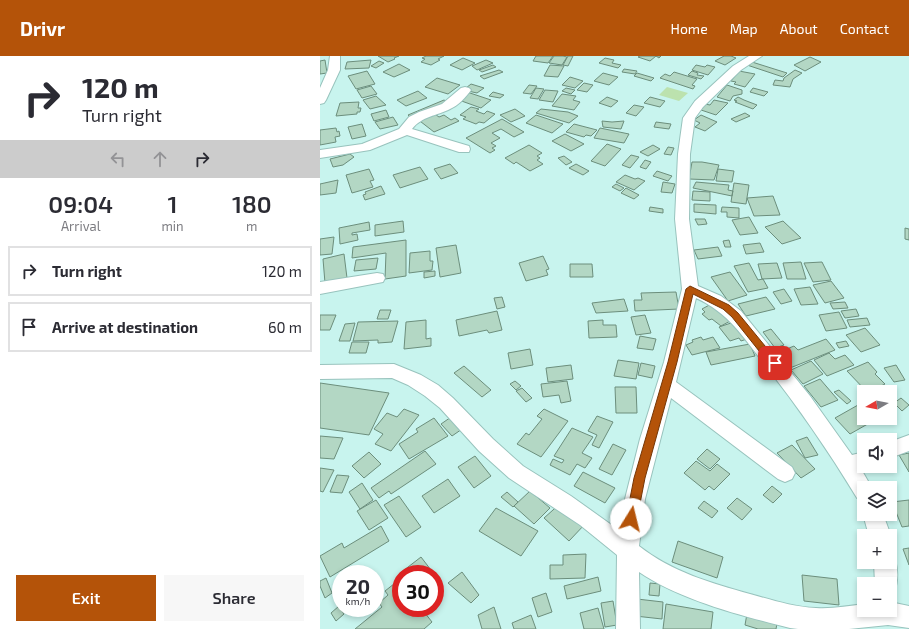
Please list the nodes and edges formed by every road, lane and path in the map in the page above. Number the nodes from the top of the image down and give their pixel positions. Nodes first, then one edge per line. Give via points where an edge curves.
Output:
1 (335, 56) edge
2 (757, 56) edge
3 (465, 90) dead end
4 (320, 100) edge
5 (406, 131) junction
6 (464, 149) dead end
7 (320, 154) edge
8 (377, 278) dead end
9 (320, 288) edge
10 (690, 289) junction
11 (320, 372) edge
12 (666, 385) junction
13 (909, 443) edge
14 (897, 447) edge
15 (856, 462) edge
16 (785, 473) dead end
17 (861, 481) edge
18 (628, 551) junction
19 (897, 614) edge
20 (857, 615) edge
21 (909, 617) edge
22 (628, 629) edge

1 - 4 street via 334,70
2 - 10 street via 737,68 688,118 682,219
3 - 5 street via 447,106 415,118 408,124
5 - 6 street
5 - 7 street via 365,147
8 - 9 street
10 - 12 street
10 - 15 street via 715,300 735,315 804,402
11 - 18 street via 394,371 424,385 436,392 500,460 602,529
12 - 16 street
12 - 18 street via 639,478
13 - 14 street
15 - 17 street
18 - 20 street via 681,584 782,616 809,619
18 - 22 street
19 - 21 street

